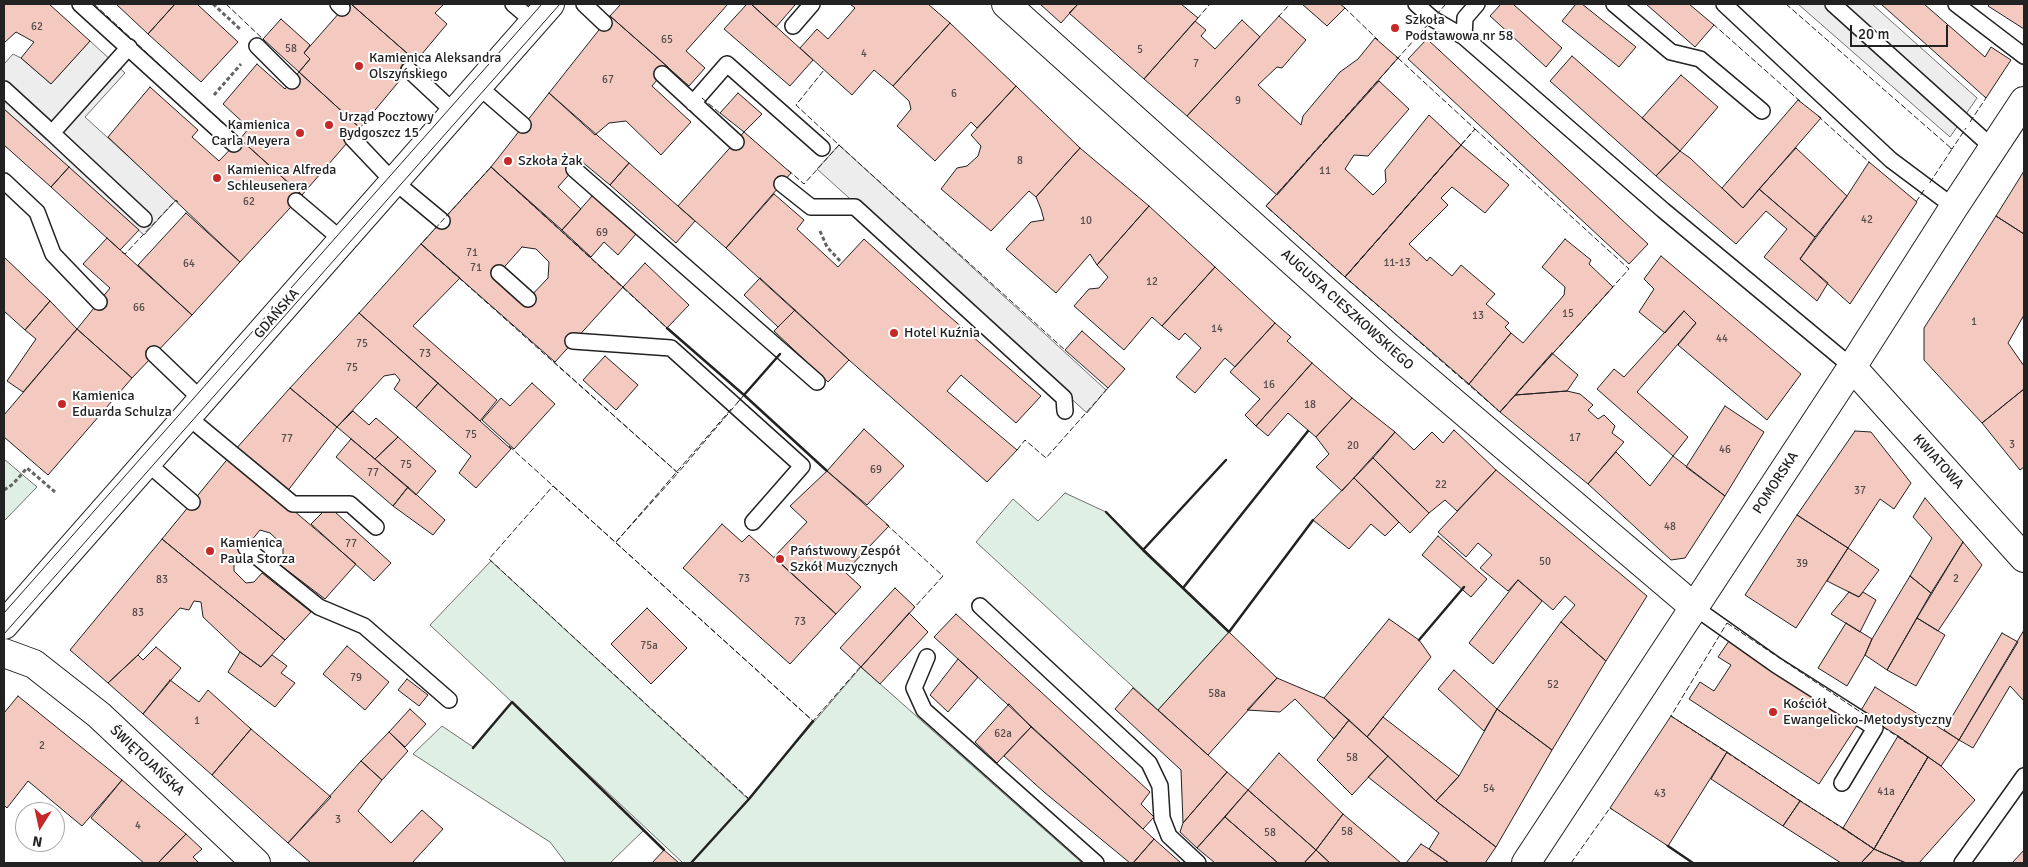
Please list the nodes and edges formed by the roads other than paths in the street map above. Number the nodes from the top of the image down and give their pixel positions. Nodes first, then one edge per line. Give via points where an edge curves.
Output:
1 (80, 4) edge
2 (513, 4) edge
3 (584, 4) edge
4 (812, 4) edge
5 (1006, 4) edge
6 (1416, 4) edge
7 (1477, 4) edge
8 (1614, 4) edge
9 (1724, 4) edge
10 (1833, 4) edge
11 (1956, 4) edge
12 (542, 10) edge
13 (604, 23) dead end
14 (793, 26) dead end
15 (1464, 37) junction
16 (257, 46) road end
17 (129, 47) junction
18 (2024, 56) edge
19 (409, 70) dead end
20 (662, 74) dead end
21 (292, 81) dead end
22 (478, 86) junction
23 (4, 89) edge
24 (2024, 102) edge
25 (693, 103) junction
26 (1762, 111) dead end
27 (454, 112) junction
28 (523, 125) dead end
29 (52, 133) junction
30 (352, 138) dead end
31 (736, 142) dead end
32 (234, 144) dead end
33 (822, 148) dead end
34 (1992, 148) junction
35 (574, 169) dead end
36 (4, 181) edge
37 (394, 181) junction
38 (782, 184) dead end
39 (296, 201) dead end
40 (1954, 206) junction
41 (144, 219) dead end
42 (442, 221) dead end
43 (342, 240) junction
44 (499, 273) dead end
45 (528, 299) dead end
46 (98, 302) dead end
47 (573, 341) dead end
48 (154, 354) dead end
49 (1852, 367) junction
50 (818, 382) dead end
51 (195, 409) junction
52 (1065, 411) dead end
53 (147, 463) junction
54 (192, 502) dead end
55 (753, 522) dead end
56 (376, 527) dead end
57 (246, 548) dead end
58 (2024, 558) edge
59 (980, 606) dead end
60 (1694, 608) junction
61 (6, 618) edge
62 (4, 653) edge
63 (927, 657) dead end
64 (34, 664) junction
65 (448, 700) dead end
66 (2024, 776) edge
67 (1842, 783) dead end
68 (256, 863) edge
69 (1096, 863) edge
70 (1198, 863) edge
71 (1526, 863) edge
72 (1962, 863) edge

1 - 17 lane
2 - 12 lane
3 - 13 lane
4 - 14 lane
5 - 60 street, AUGUSTA CIESZKOWSKIEGO via 1388,347
6 - 15 lane via 1433,19
7 - 15 lane via 1465,18
8 - 26 lane via 1671,52 1700,59
9 - 40 lane via 1891,160
10 - 34 lane
11 - 18 lane
12 - 22 street, GDAŃSKA
15 - 49 lane via 1663,210
16 - 21 lane
17 - 29 lane
17 - 32 lane
19 - 27 lane
20 - 25 lane
22 - 27 street, GDAŃSKA
22 - 28 lane
23 - 29 lane
24 - 34 street, POMORSKA
25 - 31 lane
25 - 33 lane via 726,64
27 - 37 street, GDAŃSKA
29 - 41 lane
30 - 37 lane
34 - 40 street, POMORSKA
35 - 50 lane
36 - 46 lane via 37,212 53,254
37 - 42 lane
37 - 43 street, GDAŃSKA
38 - 52 lane via 811,207 855,207 1064,398
39 - 43 lane
40 - 49 street, POMORSKA
43 - 51 street, GDAŃSKA
44 - 45 lane
47 - 55 lane via 671,348 802,466
48 - 51 lane
49 - 58 street, KWIATOWA
49 - 60 street, POMORSKA
51 - 53 street, GDAŃSKA
51 - 56 lane via 293,504 350,504
53 - 54 lane
53 - 61 street, GDAŃSKA
57 - 65 lane via 319,606 364,626
59 - 70 lane via 1149,763 1160,786 1162,818 1169,836
60 - 67 lane via 1876,728
60 - 71 street, POMORSKA
61 - 64 street, ŚWIĘTOJAŃSKA
62 - 64 street, ŚWIĘTOJAŃSKA
63 - 69 lane via 914,688 924,710
64 - 68 street, ŚWIĘTOJAŃSKA via 99,715
66 - 72 lane

